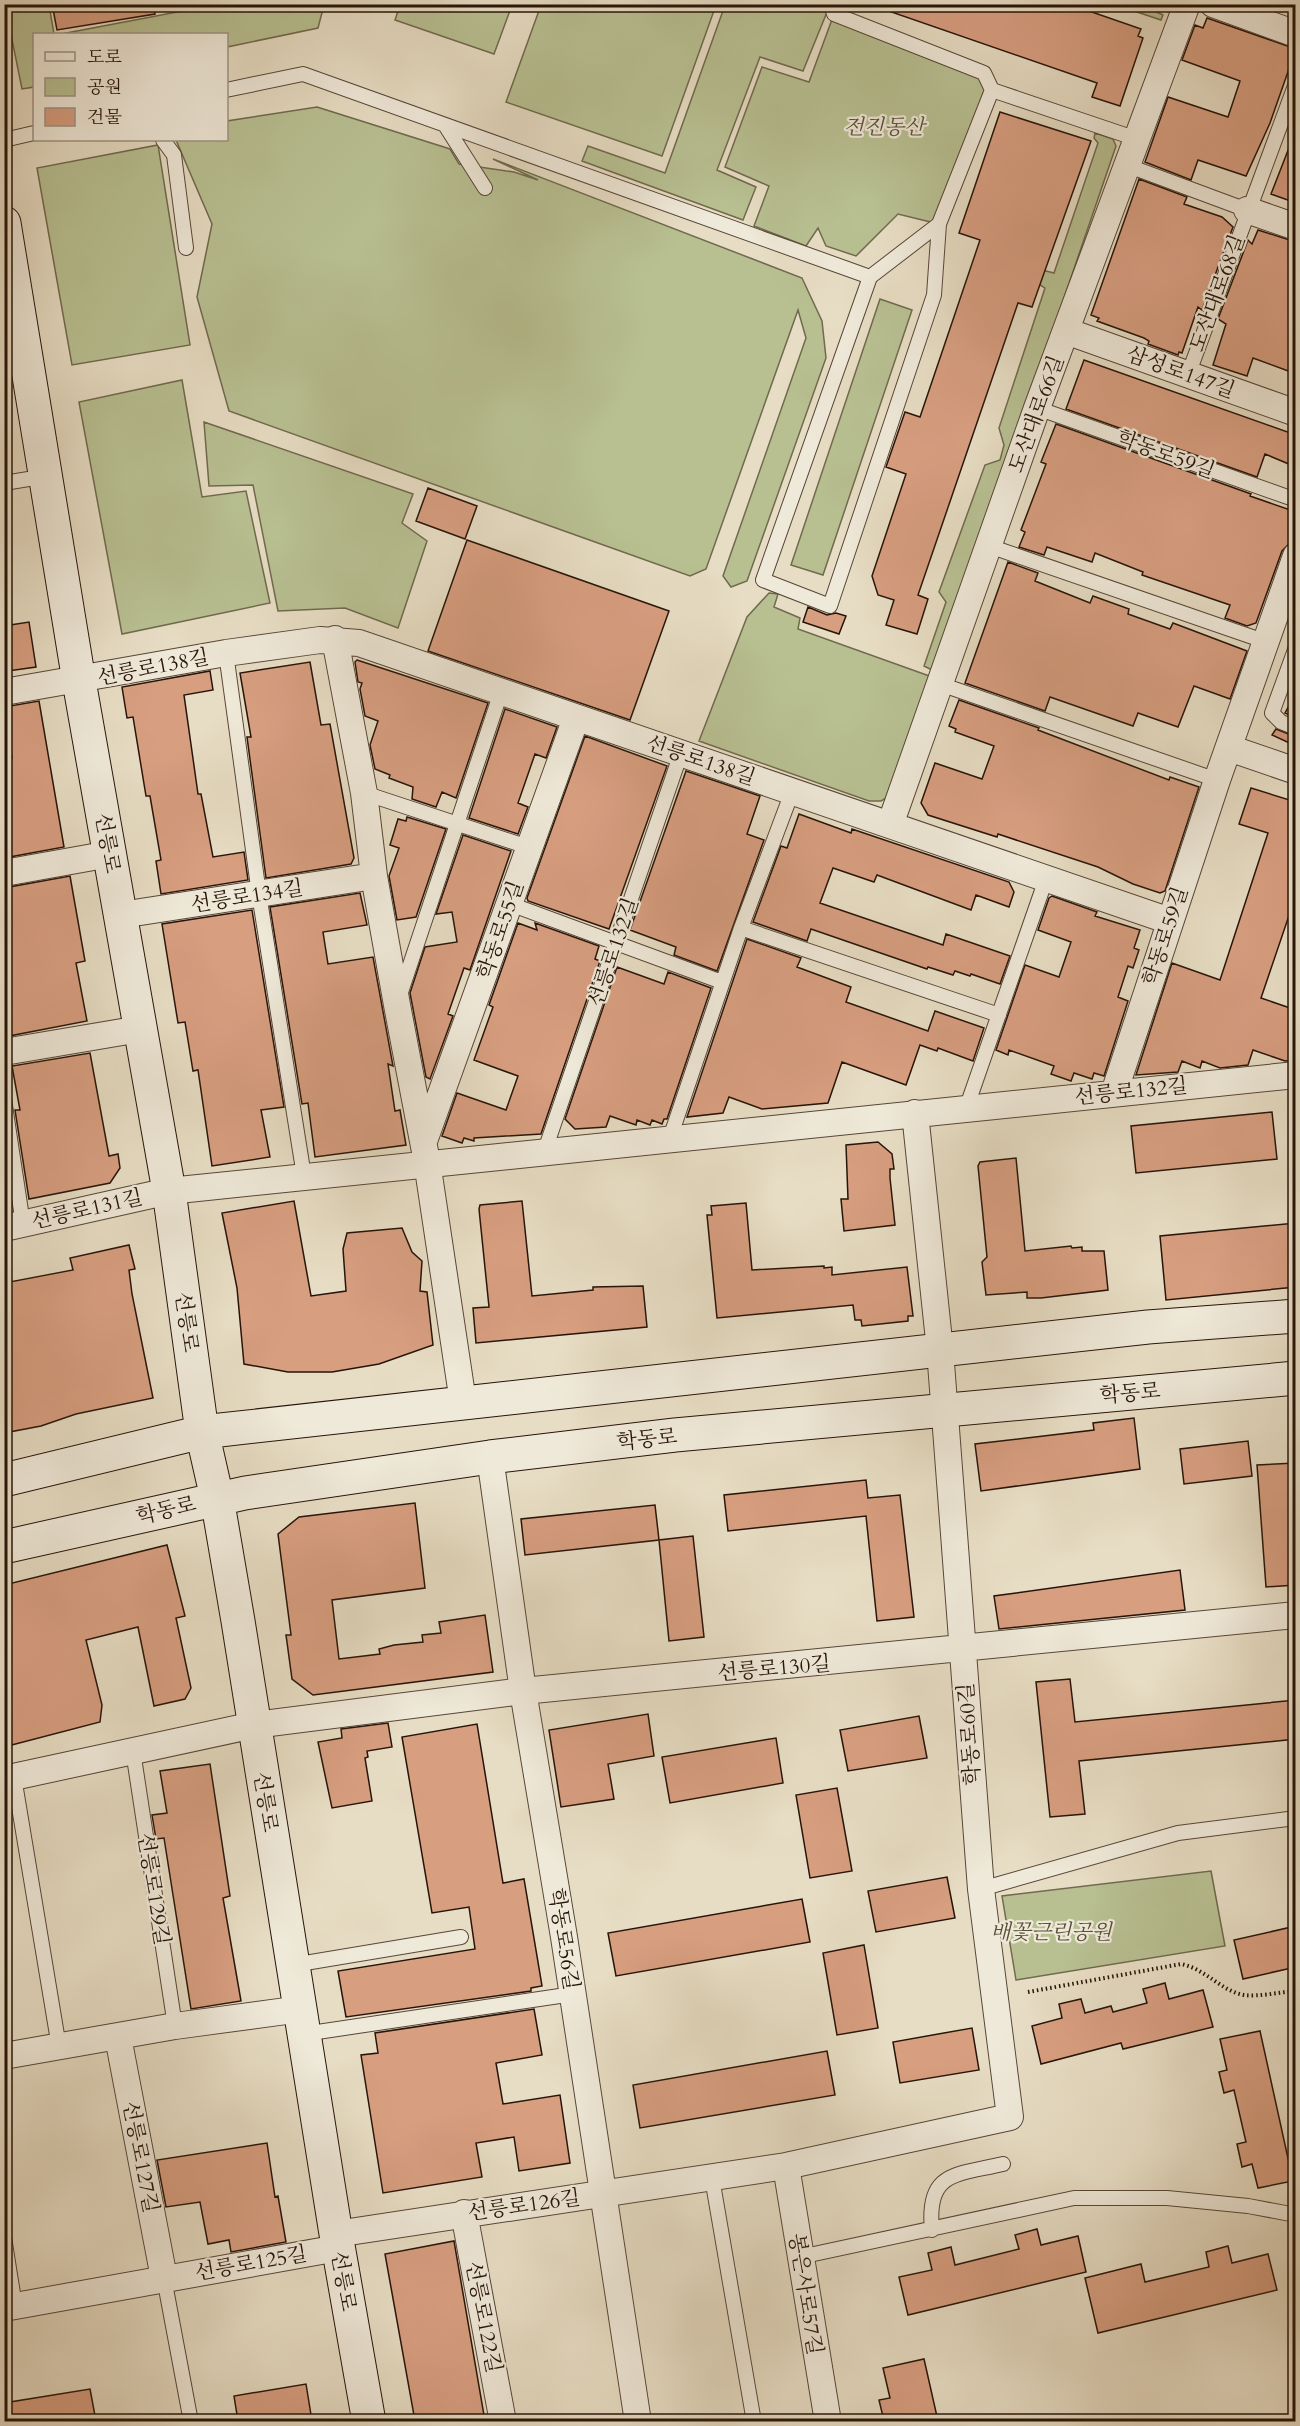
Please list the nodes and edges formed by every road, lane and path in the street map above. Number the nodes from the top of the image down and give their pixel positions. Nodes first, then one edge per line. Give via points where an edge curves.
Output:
1 (831, 4) edge
2 (1187, 4) edge
3 (1212, 4) edge
4 (1296, 34) edge
5 (1296, 83) edge
6 (228, 90) edge
7 (992, 90) junction
8 (445, 125) junction
9 (33, 133) edge
10 (1137, 139) junction
11 (4, 140) edge
12 (164, 141) edge
13 (1126, 165) junction
14 (485, 188) dead end
15 (1246, 210) junction
16 (4, 223) edge
17 (939, 224) junction
18 (1296, 227) edge
19 (186, 248) dead end
20 (8, 271) edge
21 (870, 277) junction
22 (1066, 331) junction
23 (1188, 375) junction
24 (1037, 408) junction
25 (1296, 413) edge
26 (47, 476) junction
27 (4, 483) edge
28 (1296, 500) edge
29 (989, 546) junction
30 (1296, 556) edge
31 (334, 639) junction
32 (1264, 641) junction
33 (1296, 647) edge
34 (226, 653) junction
35 (79, 681) junction
36 (940, 684) junction
37 (4, 692) edge
38 (501, 692) junction
39 (576, 718) junction
40 (1296, 728) edge
41 (1228, 748) junction
42 (681, 753) junction
43 (1296, 771) edge
44 (1217, 780) junction
45 (792, 792) junction
46 (364, 793) junction
47 (456, 823) junction
48 (890, 825) junction
49 (528, 847) junction
50 (110, 854) junction
51 (4, 873) edge
52 (374, 876) junction
53 (1046, 879) junction
54 (259, 894) junction
55 (510, 904) junction
56 (121, 915) junction
57 (1170, 921) junction
58 (741, 928) junction
59 (616, 943) junction
60 (722, 982) junction
61 (397, 1005) junction
62 (999, 1015) junction
63 (140, 1029) junction
64 (4, 1052) edge
65 (1296, 1075) edge
66 (1114, 1093) junction
67 (4, 1099) edge
68 (967, 1106) junction
69 (915, 1113) junction
70 (670, 1138) junction
71 (545, 1150) junction
72 (425, 1152) junction
73 (304, 1176) junction
74 (169, 1191) junction
75 (14, 1226) edge
76 (1296, 1316) edge
77 (940, 1350) junction
78 (1296, 1378) edge
79 (463, 1402) junction
80 (944, 1411) junction
81 (202, 1432) junction
82 (490, 1457) junction
83 (4, 1480) edge
84 (217, 1498) junction
85 (4, 1546) edge
86 (1296, 1615) edge
87 (963, 1650) junction
88 (523, 1691) junction
89 (254, 1725) junction
90 (133, 1751) junction
91 (9, 1778) edge
92 (1296, 1818) edge
93 (981, 1889) junction
94 (461, 1937) dead end
95 (293, 1965) junction
96 (1296, 1991) edge
97 (1028, 1992) dead end
98 (573, 1994) junction
99 (302, 2021) junction
100 (175, 2026) junction
101 (118, 2037) junction
102 (59, 2047) junction
103 (4, 2056) edge
104 (1010, 2117) joint
105 (1003, 2164) dead end
106 (786, 2166) junction
107 (712, 2178) junction
108 (602, 2193) junction
109 (464, 2213) junction
110 (1296, 2215) edge
111 (932, 2230) junction
112 (4, 2237) edge
113 (337, 2241) junction
114 (800, 2257) junction
115 (164, 2278) junction
116 (10, 2307) edge
117 (191, 2421) edge
118 (369, 2421) edge
119 (503, 2421) edge
120 (638, 2421) edge
121 (754, 2421) edge
122 (828, 2421) edge

1 - 7 lane via 834,14 984,73
2 - 10 street, 도산대로66길
3 - 4 street
5 - 15 lane, 도산대로68길
6 - 8 lane via 303,74
7 - 10 lane
7 - 17 lane
8 - 14 lane
8 - 21 lane
9 - 11 lane
10 - 13 street, 도산대로66길
12 - 19 lane via 174,155
13 - 15 lane
13 - 22 street, 도산대로66길
15 - 18 street, 도산대로68길
15 - 23 lane, 도산대로68길
16 - 20 main road, 선릉로
17 - 21 lane
17 - 21 lane via 934,295 830,606 762,580
20 - 26 main road, 선릉로
22 - 23 street, 삼성로147길
22 - 24 street, 도산대로66길
23 - 25 street, 삼성로147길
24 - 28 lane, 학동로59길
24 - 29 street, 도산대로66길
26 - 27 lane
26 - 35 main road, 선릉로
29 - 32 lane
29 - 36 street, 도산대로66길
30 - 32 street, 학동로59길
31 - 34 street, 선릉로138길
31 - 38 street, 선릉로138길 via 359,643
31 - 46 street, 학동로55길
32 - 41 street, 학동로59길
33 - 40 lane via 1272,713
34 - 35 street, 선릉로138길
34 - 54 lane, 선릉로138길
35 - 37 street, 선릉로138길
35 - 50 main road, 선릉로
36 - 44 lane
36 - 48 street, 도산대로66길
38 - 39 street, 선릉로138길
38 - 47 lane, 학동로55길
39 - 42 street, 선릉로138길
39 - 49 street, 학동로55길
41 - 43 street
41 - 44 street, 학동로59길
42 - 45 street, 선릉로138길
42 - 59 lane, 선릉로132길
44 - 57 street, 학동로59길
45 - 48 street, 선릉로138길
45 - 58 lane
46 - 47 lane
46 - 52 street, 학동로55길
47 - 49 lane
47 - 61 lane, 학동로55길
48 - 53 street, 선릉로138길
49 - 55 street, 학동로55길
50 - 51 street
50 - 56 main road, 선릉로
52 - 54 street, 선릉로134길
52 - 61 street, 학동로55길
53 - 57 street, 선릉로138길
53 - 62 lane
54 - 56 street, 선릉로134길
54 - 73 lane
55 - 59 lane
55 - 72 street, 학동로55길
56 - 63 main road, 선릉로
57 - 66 street, 학동로59길
58 - 60 lane
58 - 62 lane
59 - 60 lane
59 - 71 lane, 선릉로132길
60 - 70 lane
61 - 72 street, 학동로55길
62 - 68 lane
63 - 64 street
63 - 74 main road, 선릉로
65 - 66 street, 선릉로132길
66 - 68 street, 선릉로132길
67 - 75 lane
68 - 69 street, 선릉로132길
69 - 70 street, 선릉로132길
69 - 77 street
70 - 71 street, 선릉로132길
71 - 72 street, 선릉로132길
72 - 73 street, 선릉로132길
72 - 79 street, 학동로55길
73 - 74 street, 선릉로132길
74 - 75 street, 선릉로131길
74 - 81 main road, 선릉로
76 - 77 main road via 1148,1327
77 - 79 main road
77 - 80 street, 학동로60길
78 - 80 main road, 학동로
79 - 81 main road
80 - 82 main road, 학동로 via 675,1435
80 - 87 street, 학동로60길
81 - 83 main road
81 - 84 main road, 선릉로
82 - 84 main road, 학동로
82 - 88 street, 학동로56길
84 - 85 main road, 학동로
84 - 89 main road, 선릉로
86 - 87 street, 선릉로130길
87 - 88 street, 선릉로130길
87 - 93 street, 학동로60길
88 - 89 street, 선릉로130길
88 - 98 street, 학동로56길
89 - 90 street
89 - 95 main road, 선릉로
90 - 91 street
90 - 100 lane, 선릉로129길
91 - 102 lane
92 - 93 lane via 1178,1833
93 - 104 street, 학동로60길
94 - 95 lane
95 - 99 main road, 선릉로
96 - 97 path via 1244,1995 1222,1986 1195,1967 1181,1964
98 - 99 lane
98 - 108 street, 학동로56길
99 - 100 street
99 - 113 main road, 선릉로
100 - 101 street
101 - 102 street
101 - 115 street, 선릉로127길
102 - 103 street
104 - 106 street, 선릉로126길
105 - 111 lane via 947,2177 936,2190 930,2208
106 - 107 street, 선릉로126길
106 - 114 street, 봉은사로57길
107 - 108 street, 선릉로126길
107 - 121 lane
108 - 109 street, 선릉로126길
108 - 120 street, 학동로56길
109 - 113 street, 선릉로126길
109 - 119 street, 선릉로122길
110 - 111 lane via 1167,2198 1074,2198
111 - 114 lane
112 - 116 lane
113 - 115 street, 선릉로125길
113 - 118 main road, 선릉로
114 - 122 street, 봉은사로57길
115 - 116 street, 선릉로125길
115 - 117 lane

